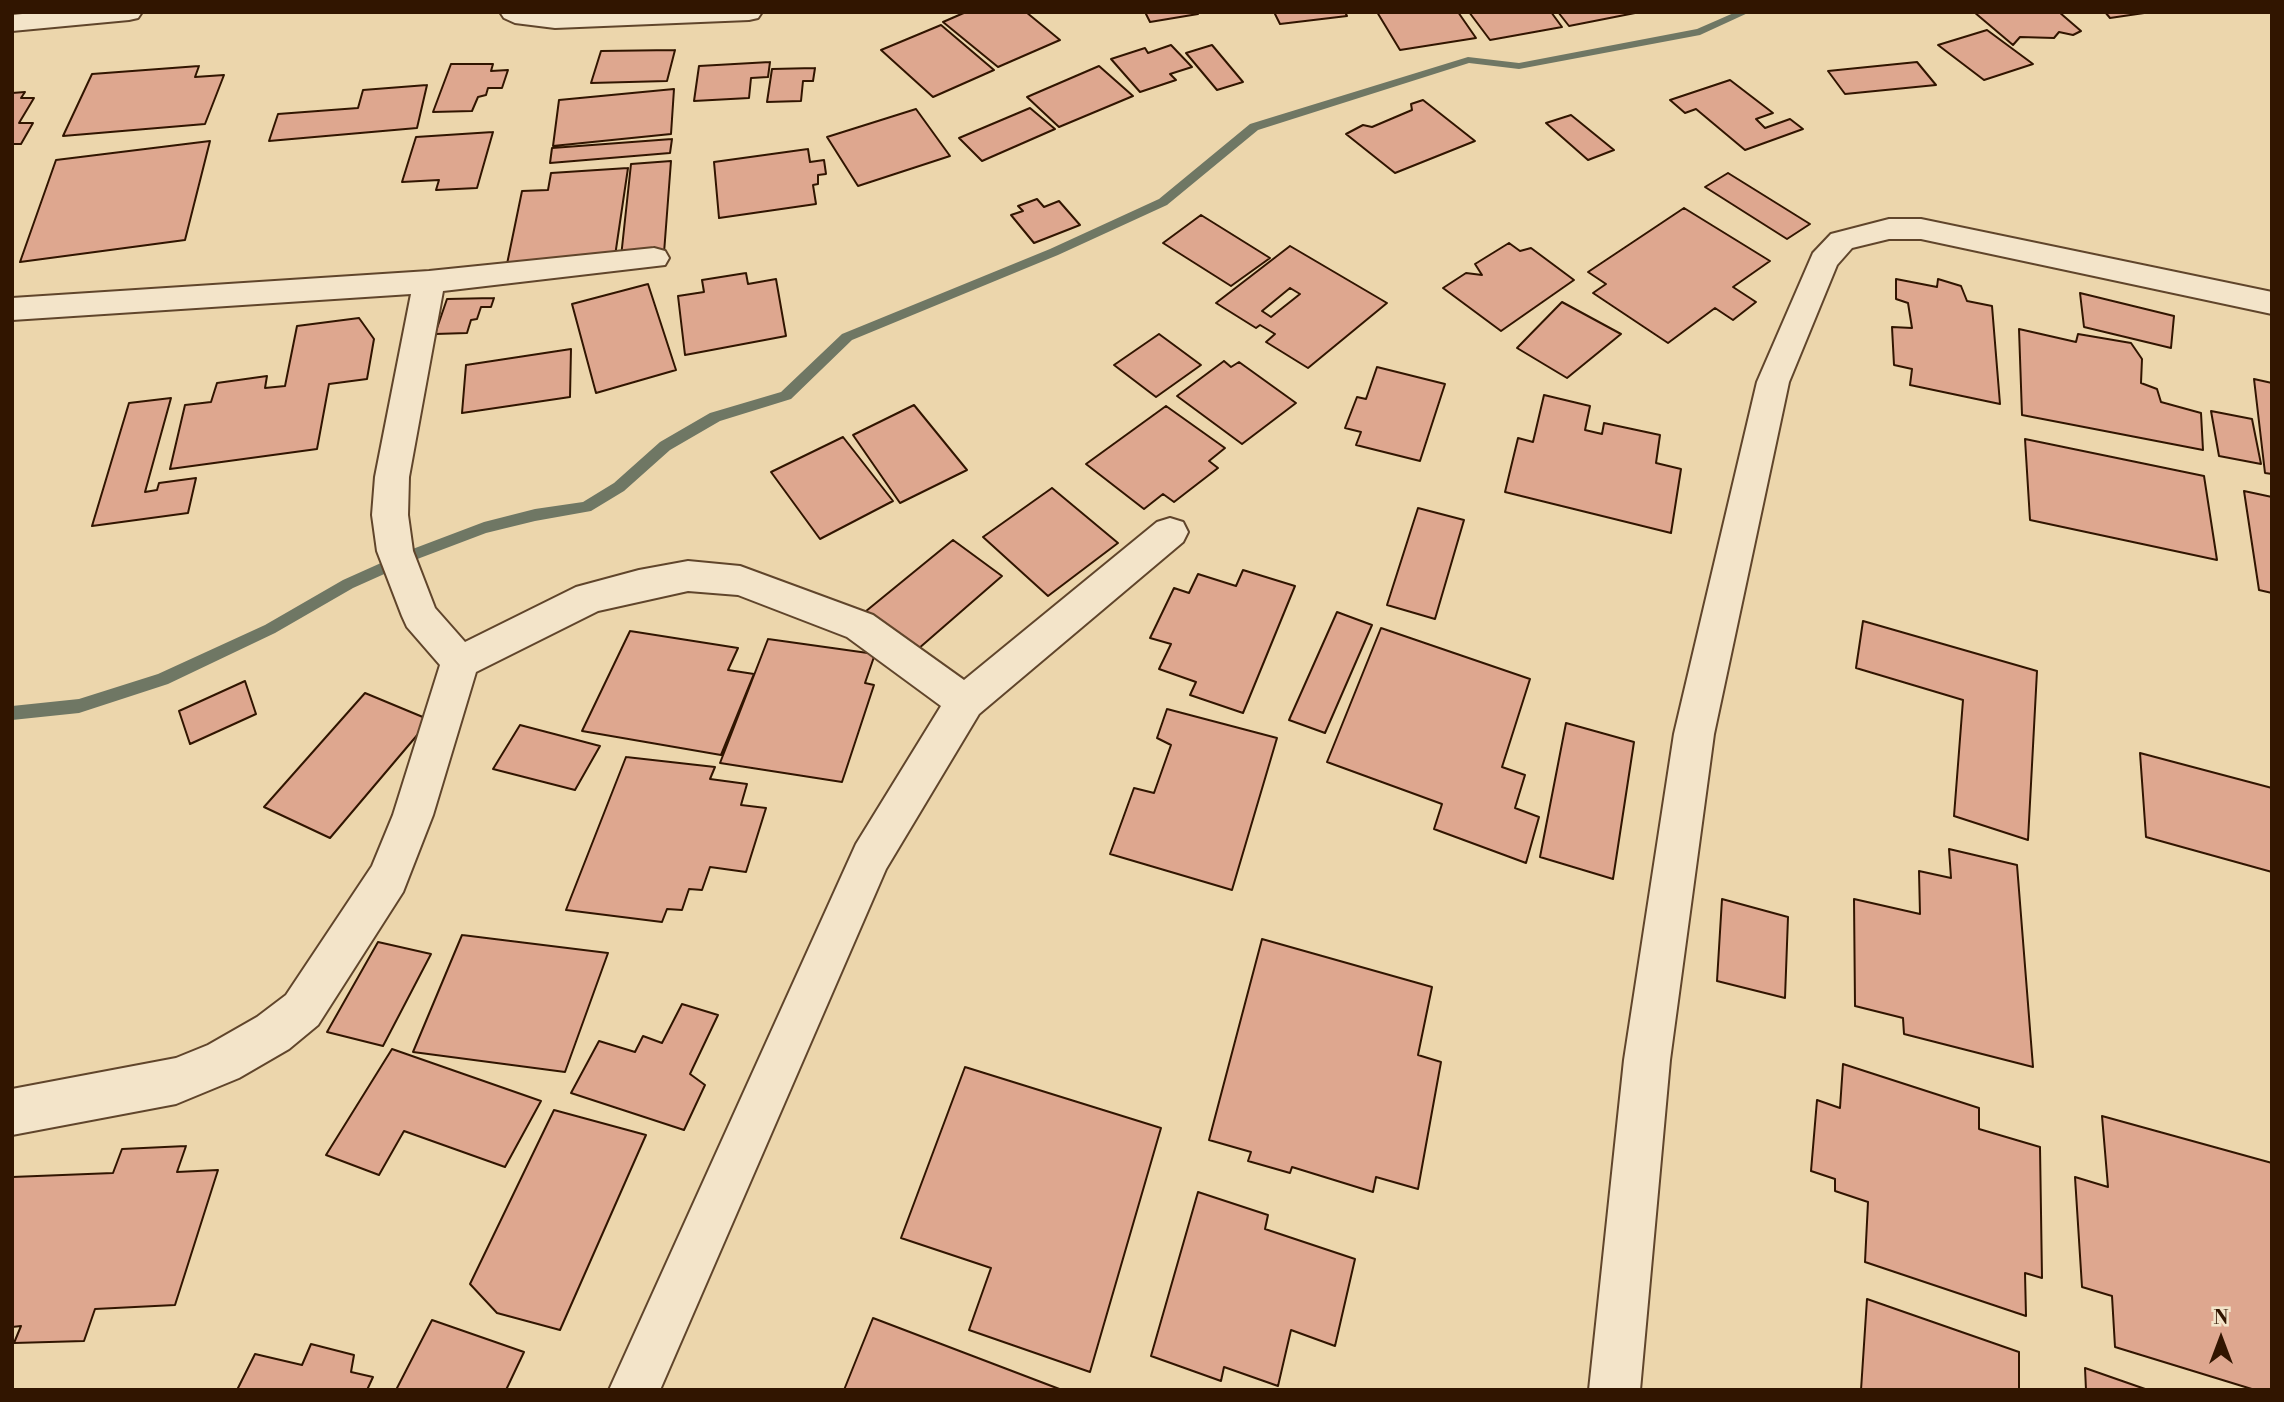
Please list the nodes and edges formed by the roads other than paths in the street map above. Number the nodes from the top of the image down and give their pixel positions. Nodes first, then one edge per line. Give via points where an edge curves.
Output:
1 (129, 12) edge
2 (513, 12) edge
3 (749, 12) edge
4 (12, 23) edge
5 (654, 258) dead end
6 (429, 282) junction
7 (2272, 303) edge
8 (12, 309) edge
9 (1170, 532) dead end
10 (460, 662) junction
11 (965, 702) junction
12 (12, 1112) edge
13 (634, 1390) edge
14 (1614, 1390) edge

1 - 4 street
2 - 3 street via 555,20
5 - 6 street
6 - 8 street
6 - 10 street via 392,477 390,515 400,565 420,616
7 - 14 street via 1922,229 1889,229 1842,241 1824,260 1773,382 1694,734 1647,1060
9 - 11 street
10 - 11 street via 589,598 688,576 740,580 860,626
10 - 12 street via 413,815 388,878 302,1010 223,1062 176,1081
11 - 13 street via 871,858

